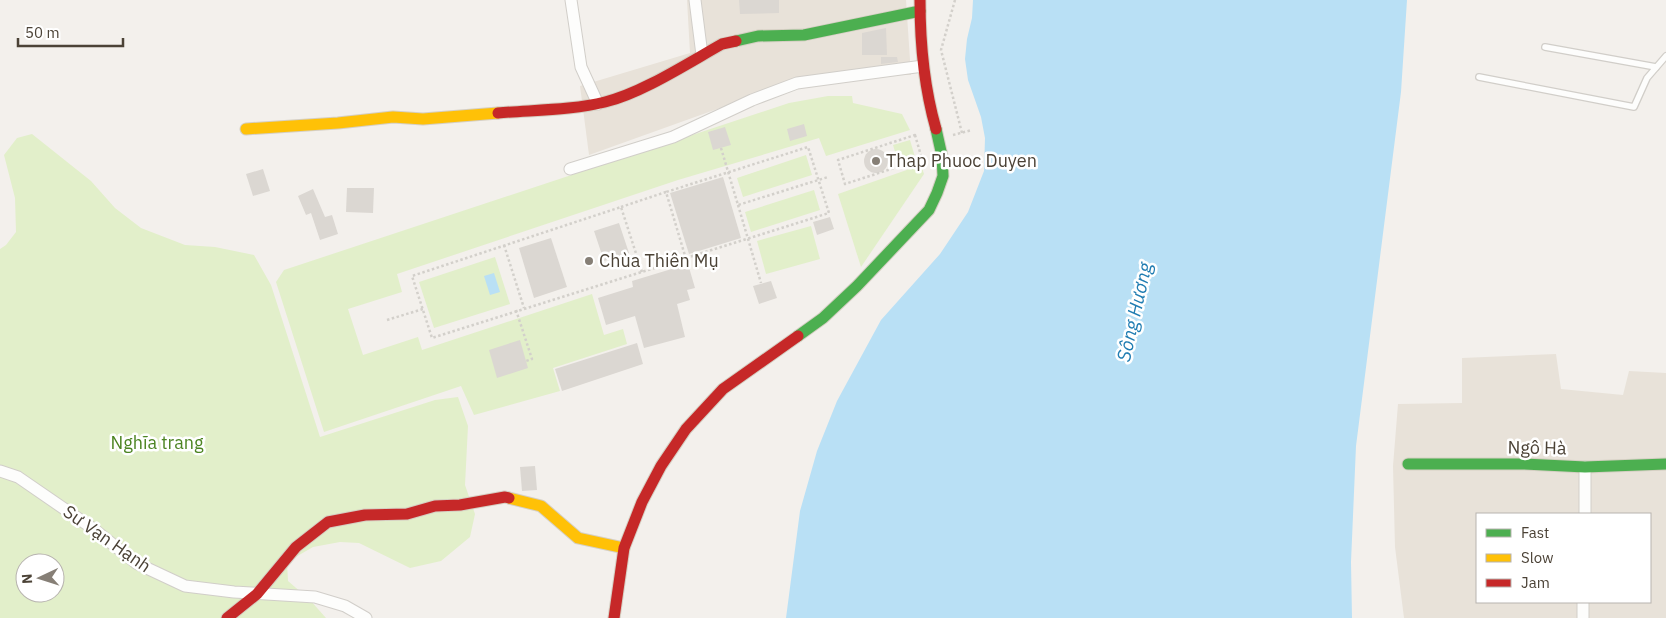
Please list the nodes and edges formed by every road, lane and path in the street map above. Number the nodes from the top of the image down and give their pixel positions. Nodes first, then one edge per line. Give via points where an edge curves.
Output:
1 (571, 0) edge
2 (695, 0) edge
3 (954, 0) edge
4 (920, 5) edge
5 (1545, 47) dead end
6 (702, 55) junction
7 (1666, 56) edge
8 (923, 66) junction
9 (1656, 67) junction
10 (1479, 77) dead end
11 (598, 104) junction
12 (246, 129) dead end
13 (972, 130) dead end
14 (962, 133) junction
15 (939, 139) junction
16 (721, 148) dead end
17 (570, 169) dead end
18 (729, 172) junction
19 (842, 172) junction
20 (836, 174) dead end
21 (828, 177) dead end
22 (818, 180) junction
23 (666, 192) junction
24 (738, 204) junction
25 (621, 207) junction
26 (749, 240) junction
27 (504, 245) junction
28 (686, 259) junction
29 (642, 272) junction
30 (761, 283) dead end
31 (524, 308) junction
32 (423, 309) junction
33 (516, 310) junction
34 (387, 320) dead end
35 (528, 346) junction
36 (522, 347) dead end
37 (526, 361) dead end
38 (1408, 464) dead end
39 (1666, 464) edge
40 (1585, 467) junction
41 (0, 471) edge
42 (1585, 513) edge
43 (624, 548) junction
44 (257, 594) junction
45 (1583, 603) edge
46 (227, 618) edge
47 (366, 618) edge
48 (614, 618) edge
49 (1583, 618) edge

1 - 11 street via 581,67
2 - 6 street
3 - 14 path via 941,50
4 - 6 street via 804,34 758,36 722,44
4 - 8 street
5 - 9 lane
6 - 11 street via 638,90
7 - 9 lane
8 - 15 street
8 - 17 street via 797,82 673,137
9 - 10 lane via 1647,78 1634,107
11 - 12 street via 501,114 393,117
13 - 14 path
14 - 15 path
15 - 43 street via 943,174 929,210 816,324 723,389 686,429 642,502
16 - 18 path
18 - 22 path via 808,147
18 - 23 path
18 - 24 path
19 - 19 path via 845,184 922,159 915,135 838,160
19 - 20 path
21 - 22 path
22 - 24 path
22 - 26 path via 829,214
23 - 25 path
23 - 28 path
24 - 26 path
25 - 27 path
25 - 29 path
26 - 28 path
26 - 30 path
27 - 31 path
27 - 32 path via 412,276
28 - 29 path
29 - 31 path
31 - 33 path
32 - 33 path via 432,338
32 - 34 path
33 - 35 path
35 - 36 path
35 - 37 path via 532,359
38 - 40 street, Ngô Hà
39 - 40 street, Ngô Hà
40 - 42 street
41 - 44 street, Sư Vạn Hạnh via 18,477 95,530 136,563 186,586
43 - 44 street via 578,538 541,506 505,497 435,506 407,514 365,515 328,522 296,547
43 - 48 street
44 - 46 street
44 - 47 street, Sư Vạn Hạnh via 315,597 345,606
45 - 49 street

